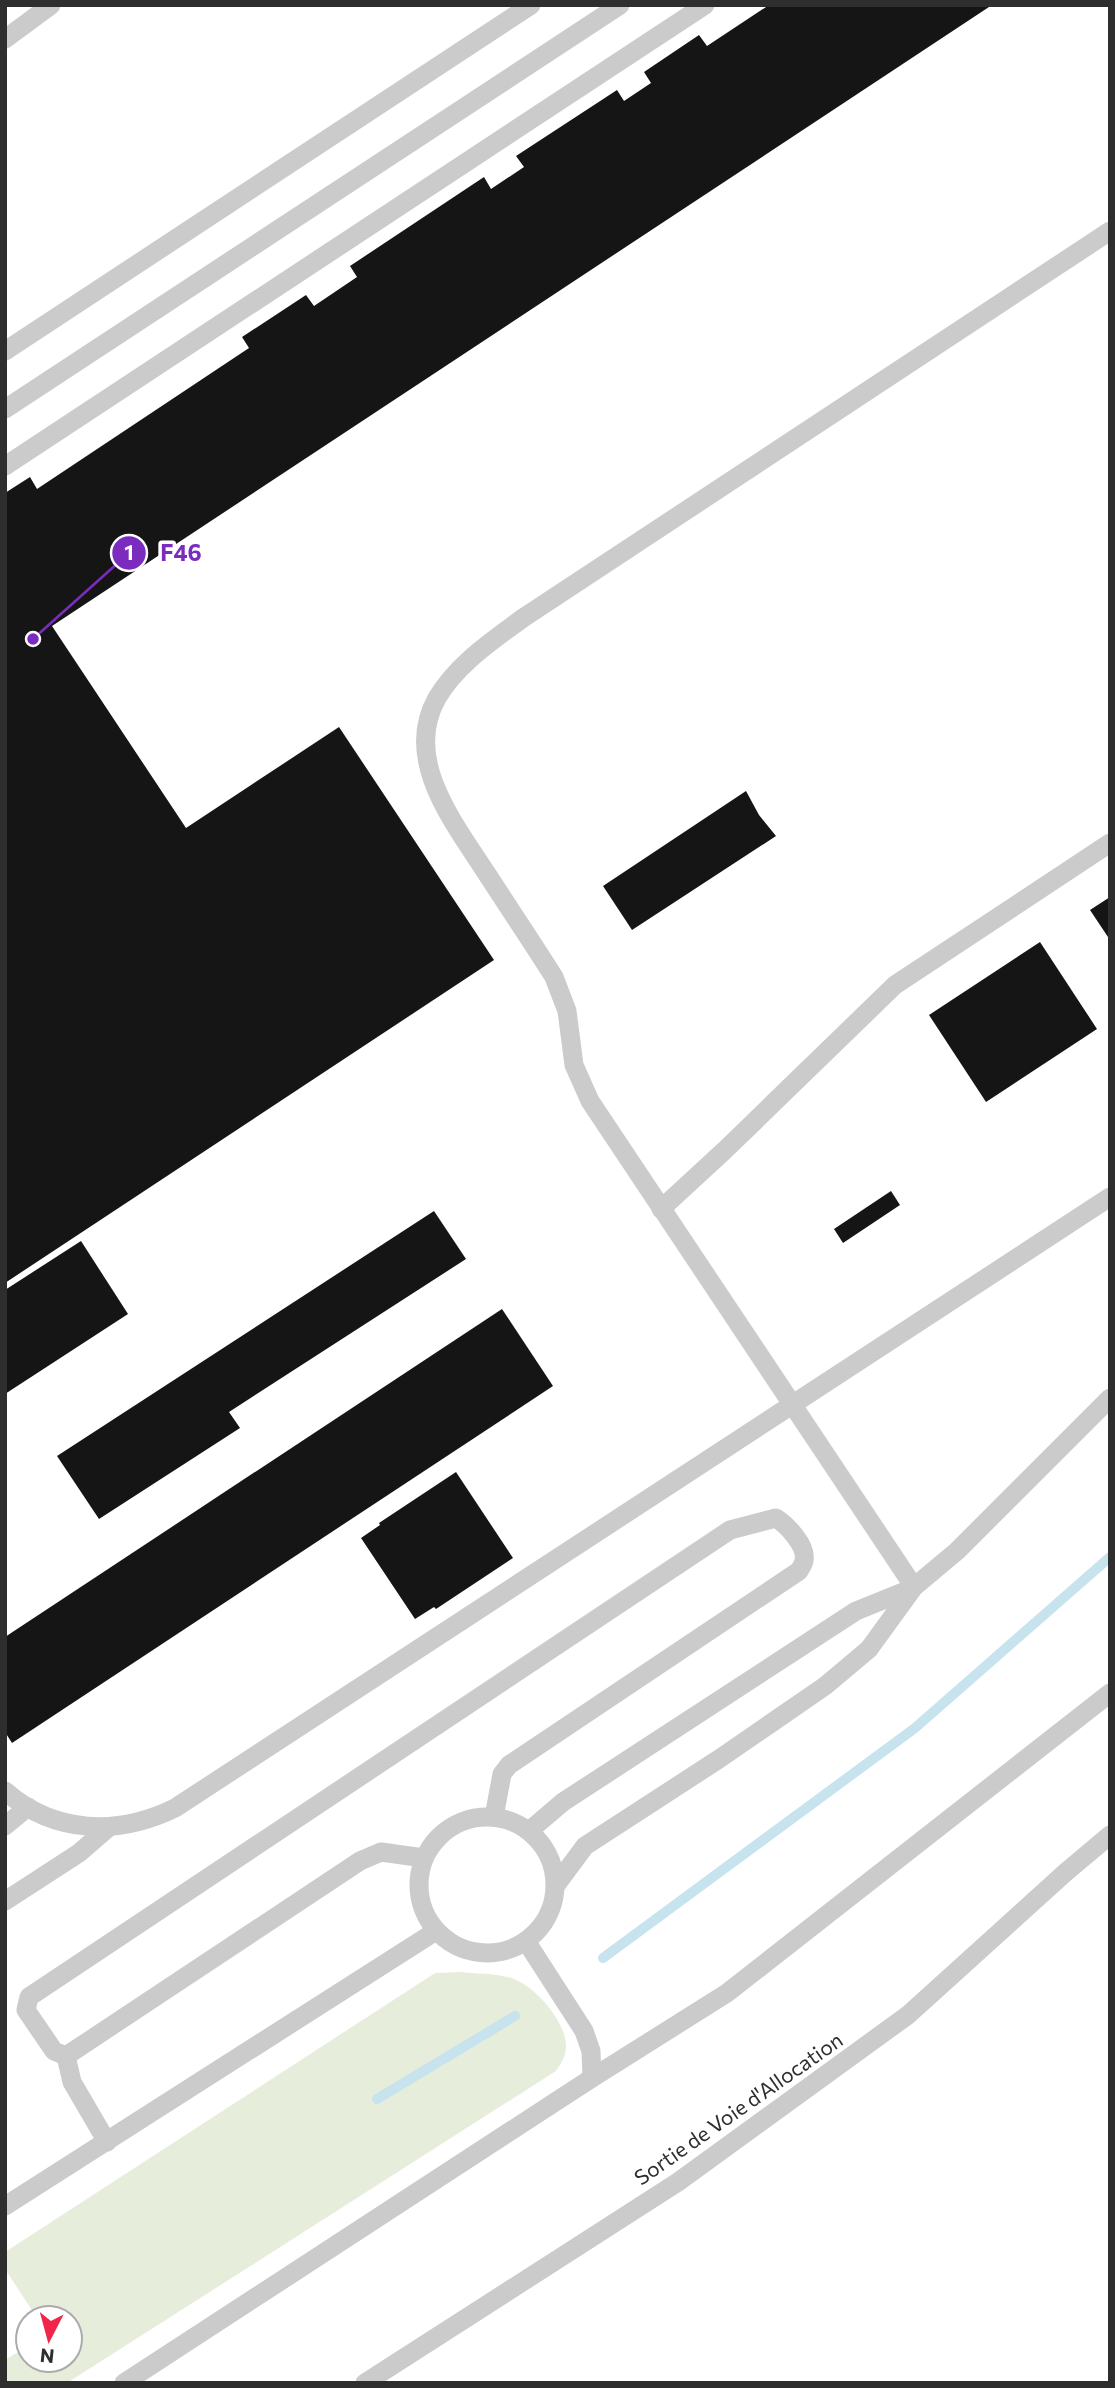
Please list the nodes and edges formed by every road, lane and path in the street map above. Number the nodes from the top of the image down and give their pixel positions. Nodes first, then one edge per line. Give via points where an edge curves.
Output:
1 (51, 5) edge
2 (531, 5) edge
3 (620, 5) edge
4 (705, 5) edge
5 (5, 39) edge
6 (1110, 231) edge
7 (5, 351) edge
8 (5, 409) edge
9 (5, 466) edge
10 (1110, 842) edge
11 (1110, 1197) edge
12 (661, 1209) junction
13 (1110, 1398) edge
14 (792, 1404) junction
15 (914, 1587) junction
16 (1110, 1693) edge
17 (5, 1791) edge
18 (28, 1807) junction
19 (494, 1817) junction
20 (5, 1826) edge
21 (108, 1827) junction
22 (529, 1831) junction
23 (1110, 1835) edge
24 (424, 1858) junction
25 (556, 1885) junction
26 (5, 1901) edge
27 (436, 1931) junction
28 (526, 1941) junction
29 (66, 2056) junction
30 (592, 2078) junction
31 (107, 2142) junction
32 (5, 2206) edge
33 (124, 2383) edge
34 (365, 2383) edge

1 - 5 lane
2 - 7 lane
3 - 8 lane
4 - 9 lane
6 - 12 lane via 523,618 461,667 436,700 426,749 443,805 554,977 568,1011 574,1065 590,1101
10 - 12 lane via 895,985
11 - 14 lane
12 - 14 lane
13 - 15 lane via 957,1551
14 - 15 lane
14 - 21 lane via 192,1799 156,1817
15 - 22 lane via 856,1611 563,1802
15 - 25 lane via 869,1649 825,1686 585,1846
16 - 30 lane via 727,1993
17 - 18 lane
18 - 20 lane
18 - 21 lane via 61,1823
19 - 22 lane
19 - 24 lane via 460,1822 445,1831
19 - 29 lane via 502,1773 509,1765 799,1571 803,1550 785,1523 776,1518 730,1530 37,1991 29,1997 26,2010 54,2051
21 - 26 lane via 79,1853
22 - 25 lane via 552,1863
23 - 34 lane, Sortie de Voie d'Allocation via 908,2015 678,2182
24 - 27 lane via 419,1896
24 - 29 lane via 381,1852 360,1861
25 - 28 lane via 542,1926
27 - 28 lane via 451,1943 489,1954
27 - 31 lane
28 - 30 lane via 584,2031 591,2051
29 - 31 lane via 72,2081
30 - 33 lane
31 - 32 lane

